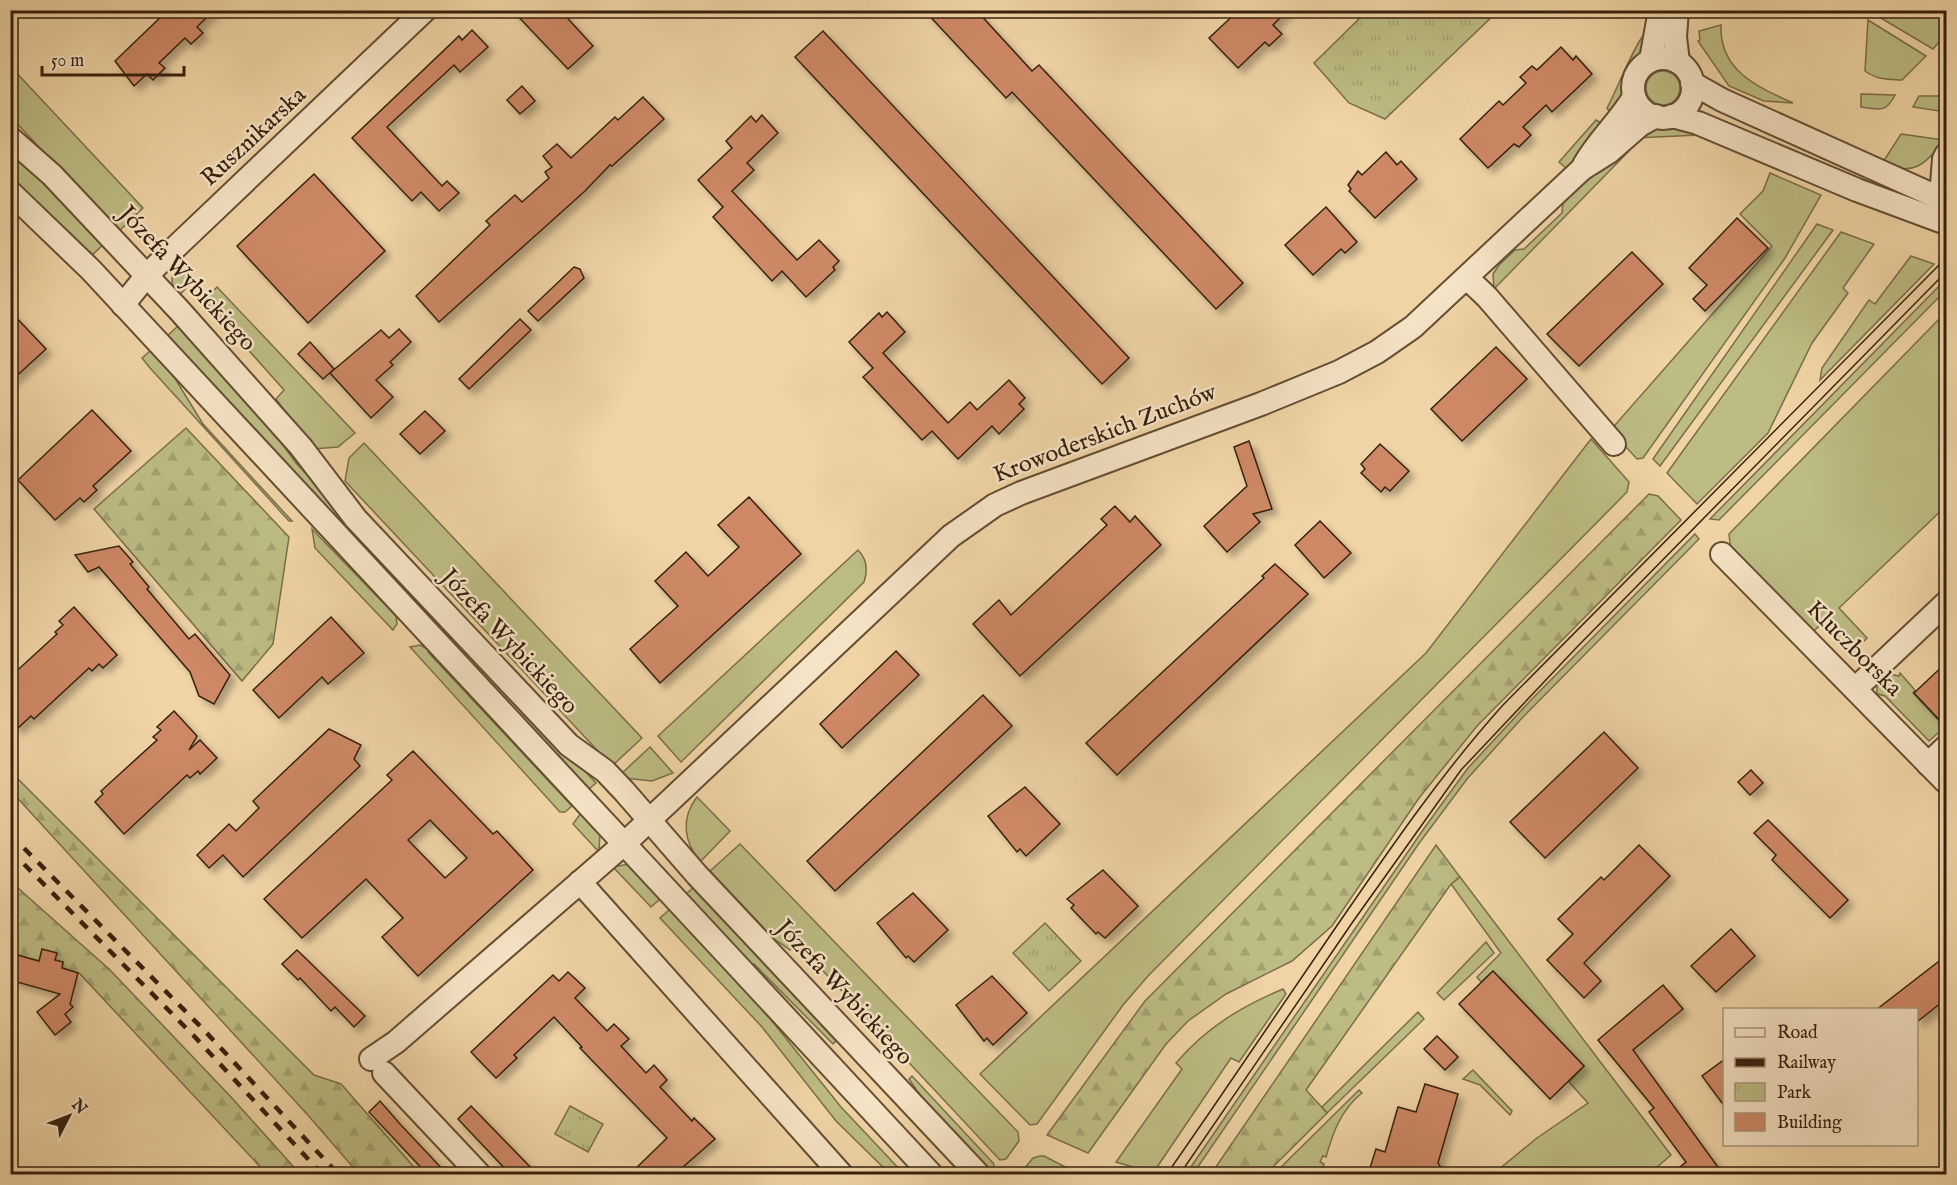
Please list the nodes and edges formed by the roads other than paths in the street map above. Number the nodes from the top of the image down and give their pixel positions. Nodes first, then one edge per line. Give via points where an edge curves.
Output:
1 (425, 10) edge
2 (1660, 10) edge
3 (1677, 10) edge
4 (1651, 60) junction
5 (1678, 62) junction
6 (1692, 83) junction
7 (1634, 97) junction
8 (1664, 116) junction
9 (10, 138) edge
10 (1947, 155) edge
11 (1582, 169) junction
12 (1942, 191) edge
13 (10, 192) edge
14 (1920, 213) junction
15 (1947, 223) edge
16 (147, 275) junction
17 (1467, 278) junction
18 (123, 305) junction
19 (1614, 444) dead end
20 (1722, 554) dead end
21 (1947, 603) edge
22 (1855, 689) junction
23 (1947, 747) edge
24 (1928, 764) junction
25 (1947, 782) edge
26 (649, 820) junction
27 (624, 844) junction
28 (580, 882) junction
29 (478, 1174) edge
30 (841, 1174) edge
31 (931, 1174) edge
32 (978, 1174) edge

1 - 16 street, Rusznikarska
2 - 4 street
3 - 5 street
4 - 5 street via 1666,58
4 - 7 street via 1638,72
5 - 6 street
6 - 8 street via 1688,105
6 - 12 street via 1722,100
7 - 8 street via 1642,109
7 - 11 street, Krowoderskich Zuchów via 1599,140
8 - 11 street, Krowoderskich Zuchów via 1640,125
8 - 14 street via 1698,123
9 - 16 street, Józefa Wybickiego via 52,175
10 - 12 street
11 - 17 street, Krowoderskich Zuchów
12 - 14 street
13 - 18 street
14 - 15 street
16 - 18 street, Rusznikarska
16 - 26 street, Józefa Wybickiego via 301,447 356,519 569,745 605,771
17 - 19 street
17 - 26 street, Krowoderskich Zuchów via 1413,327 1339,372 1021,493 973,519
18 - 27 street
20 - 22 street, Kluczborska
21 - 22 street
22 - 24 street, Kluczborska
23 - 24 street
24 - 25 street, Kluczborska
26 - 27 street, Krowoderskich Zuchów
26 - 32 street, Józefa Wybickiego
27 - 28 street
27 - 31 street
28 - 29 street via 396,1042 378,1066
28 - 30 street

